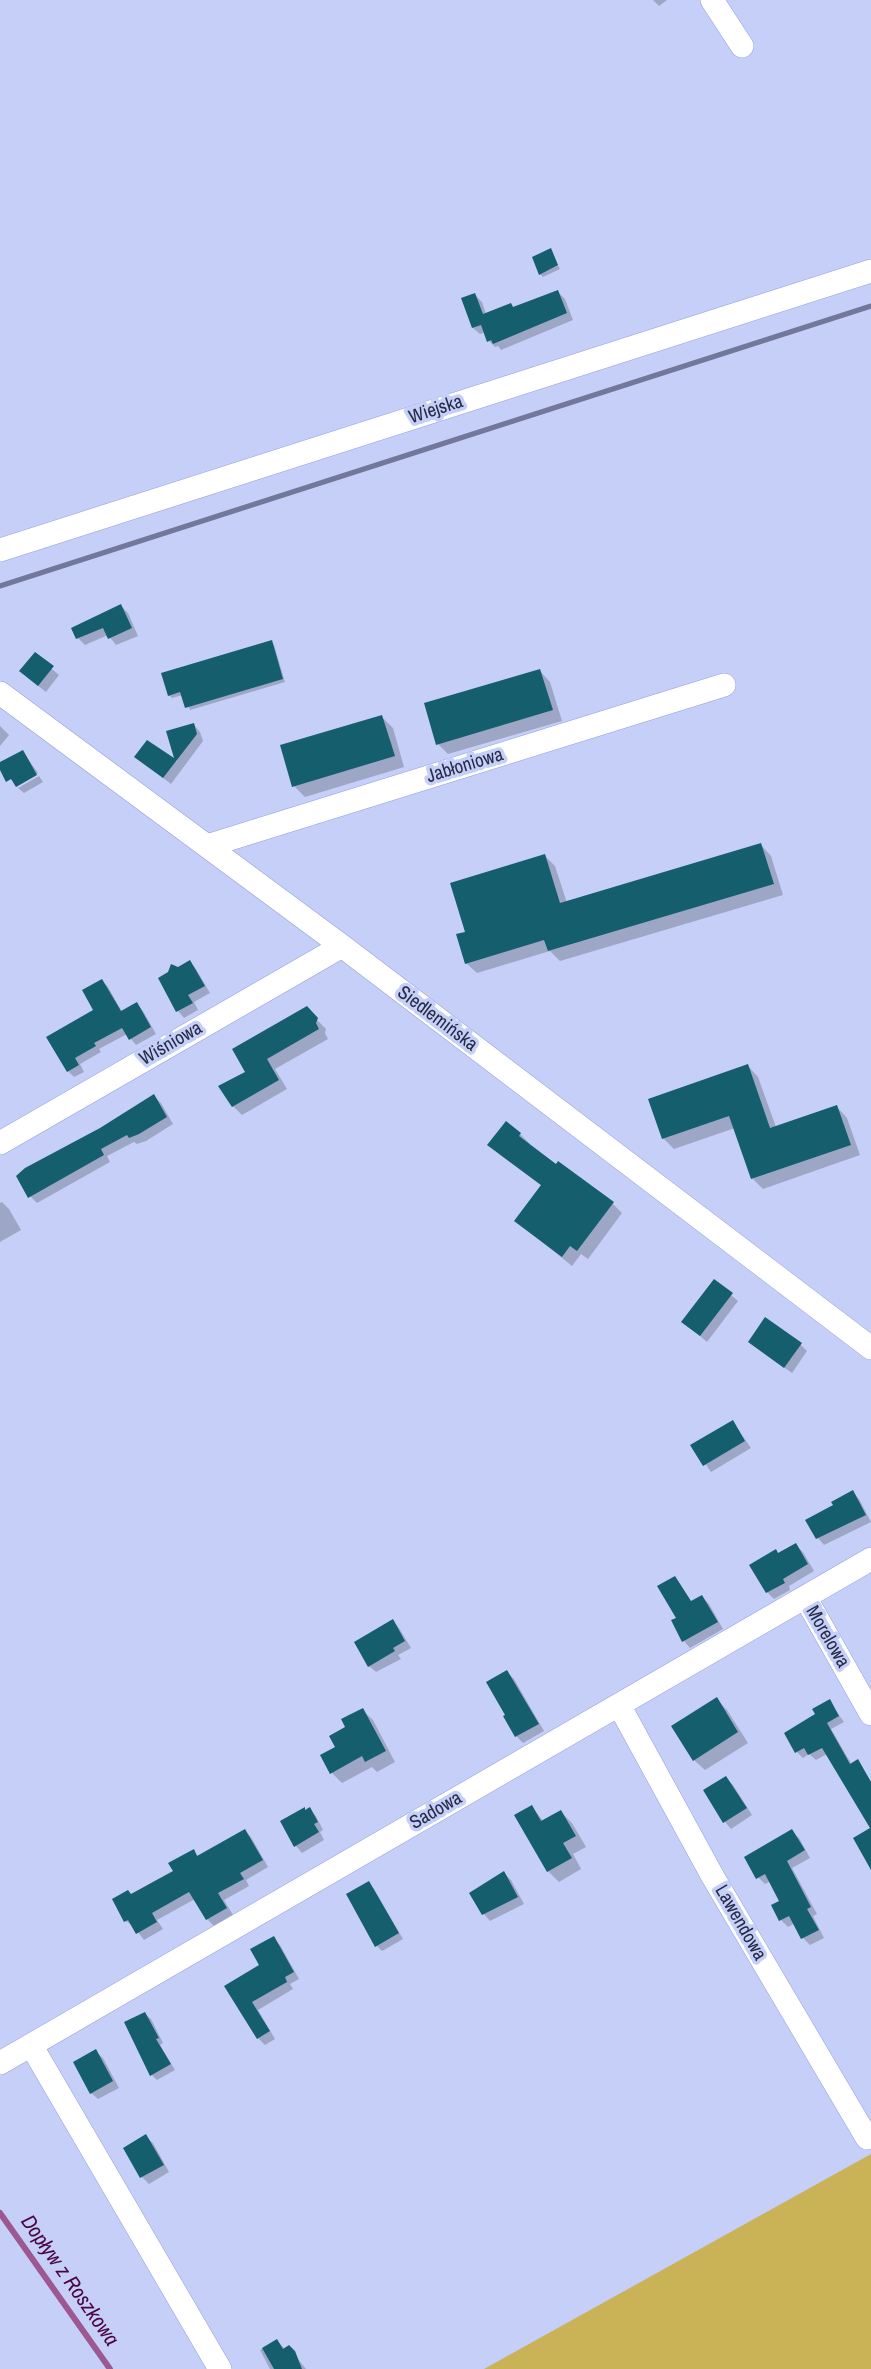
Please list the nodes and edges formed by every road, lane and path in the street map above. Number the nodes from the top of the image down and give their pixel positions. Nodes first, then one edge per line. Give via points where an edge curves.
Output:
1 (712, 0) edge
2 (742, 46) dead end
3 (871, 271) edge
4 (0, 550) edge
5 (724, 685) dead end
6 (0, 693) edge
7 (207, 846) junction
8 (342, 946) junction
9 (0, 1143) edge
10 (871, 1348) edge
11 (871, 1559) edge
12 (805, 1597) junction
13 (619, 1705) junction
14 (871, 1714) edge
15 (31, 2045) junction
16 (0, 2063) edge
17 (867, 2138) dead end
18 (219, 2369) edge

1 - 2 street
3 - 4 street, Wiejska
5 - 7 street, Jabłoniowa
6 - 7 street, Siedlemińska
7 - 8 street, Siedlemińska
8 - 9 street, Wiśniowa
8 - 10 street, Siedlemińska
11 - 12 street, Sadowa
12 - 13 street, Sadowa
12 - 14 street, Morelowa
13 - 15 street, Sadowa
13 - 17 street, Lawendowa via 713,1877
15 - 16 street, Sadowa
15 - 18 street

